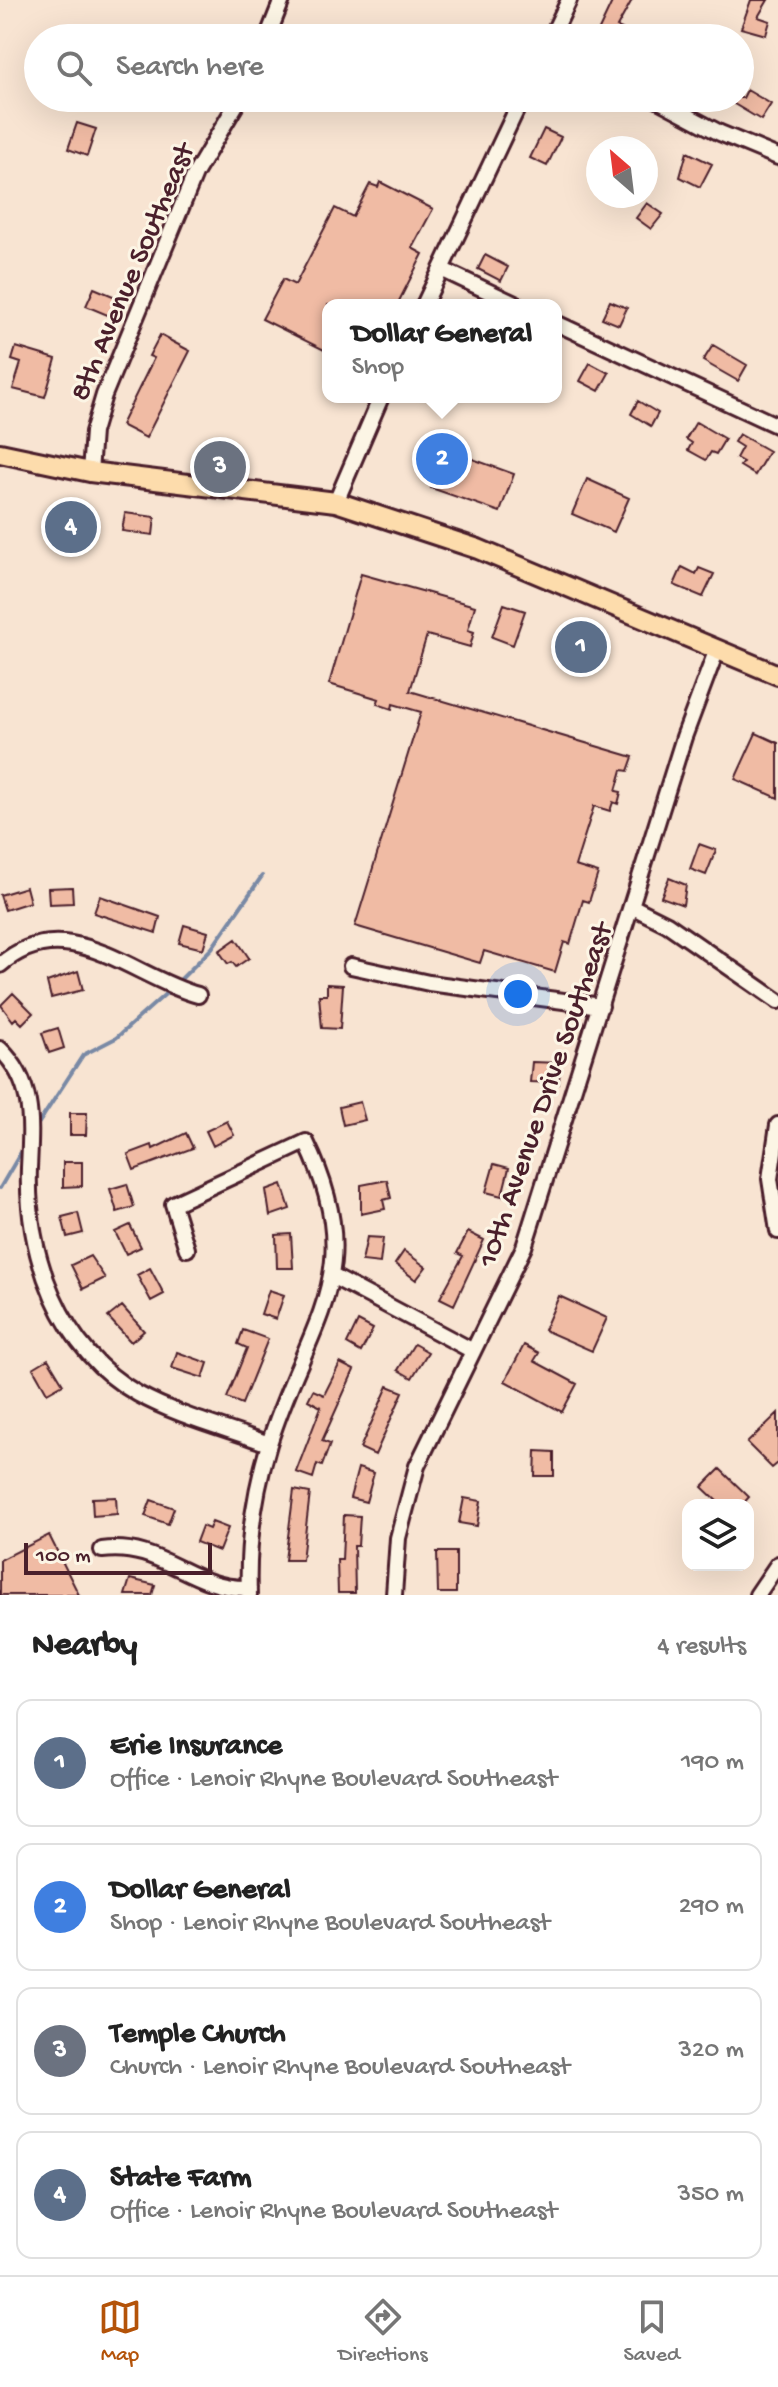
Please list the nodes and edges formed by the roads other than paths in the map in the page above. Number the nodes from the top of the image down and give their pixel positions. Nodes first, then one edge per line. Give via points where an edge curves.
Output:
1 (282, 0) edge
2 (569, 0) edge
3 (273, 24) edge
4 (558, 24) edge
5 (232, 112) edge
6 (515, 112) edge
7 (680, 112) edge
8 (778, 157) edge
9 (441, 269) junction
10 (427, 299) edge
11 (504, 299) edge
12 (562, 326) edge
13 (378, 403) edge
14 (778, 426) edge
15 (0, 453) edge
16 (90, 472) junction
17 (336, 502) junction
18 (717, 649) junction
19 (778, 675) edge
20 (633, 907) junction
21 (0, 965) edge
22 (351, 966) dead end
23 (198, 995) dead end
24 (778, 1001) edge
25 (601, 1006) junction
26 (0, 1049) edge
27 (778, 1125) edge
28 (778, 1231) edge
29 (187, 1249) dead end
30 (332, 1276) junction
31 (473, 1351) junction
32 (269, 1444) junction
33 (102, 1550) dead end
34 (778, 1564) edge
35 (249, 1592) edge
36 (394, 1595) edge
37 (757, 1595) edge

1 - 3 street
2 - 4 street
5 - 16 street, 8th Avenue Southeast via 195,174 104,395 93,432
6 - 9 street
7 - 8 street
9 - 10 street
9 - 11 street
12 - 14 street
13 - 17 street
15 - 16 main road
16 - 17 main road
17 - 18 main road via 478,549
18 - 19 main road
18 - 20 street, 10th Avenue Drive Southeast via 684,737
20 - 24 street via 667,924
20 - 25 street, 10th Avenue Drive Southeast
21 - 23 street via 19,952 72,943 111,954 165,984
22 - 25 street via 429,983
25 - 31 street, 10th Avenue Drive Southeast via 524,1247
26 - 32 street via 20,1074 30,1102 28,1212 36,1253 80,1343 107,1373 140,1395
27 - 28 street via 770,1179
29 - 30 street via 173,1204 306,1142 329,1206
30 - 31 street
30 - 32 street via 318,1328
31 - 36 street, 10th Avenue Drive Southeast via 417,1466 398,1538
32 - 35 street via 254,1518
33 - 35 street via 140,1549 204,1582
34 - 37 street

